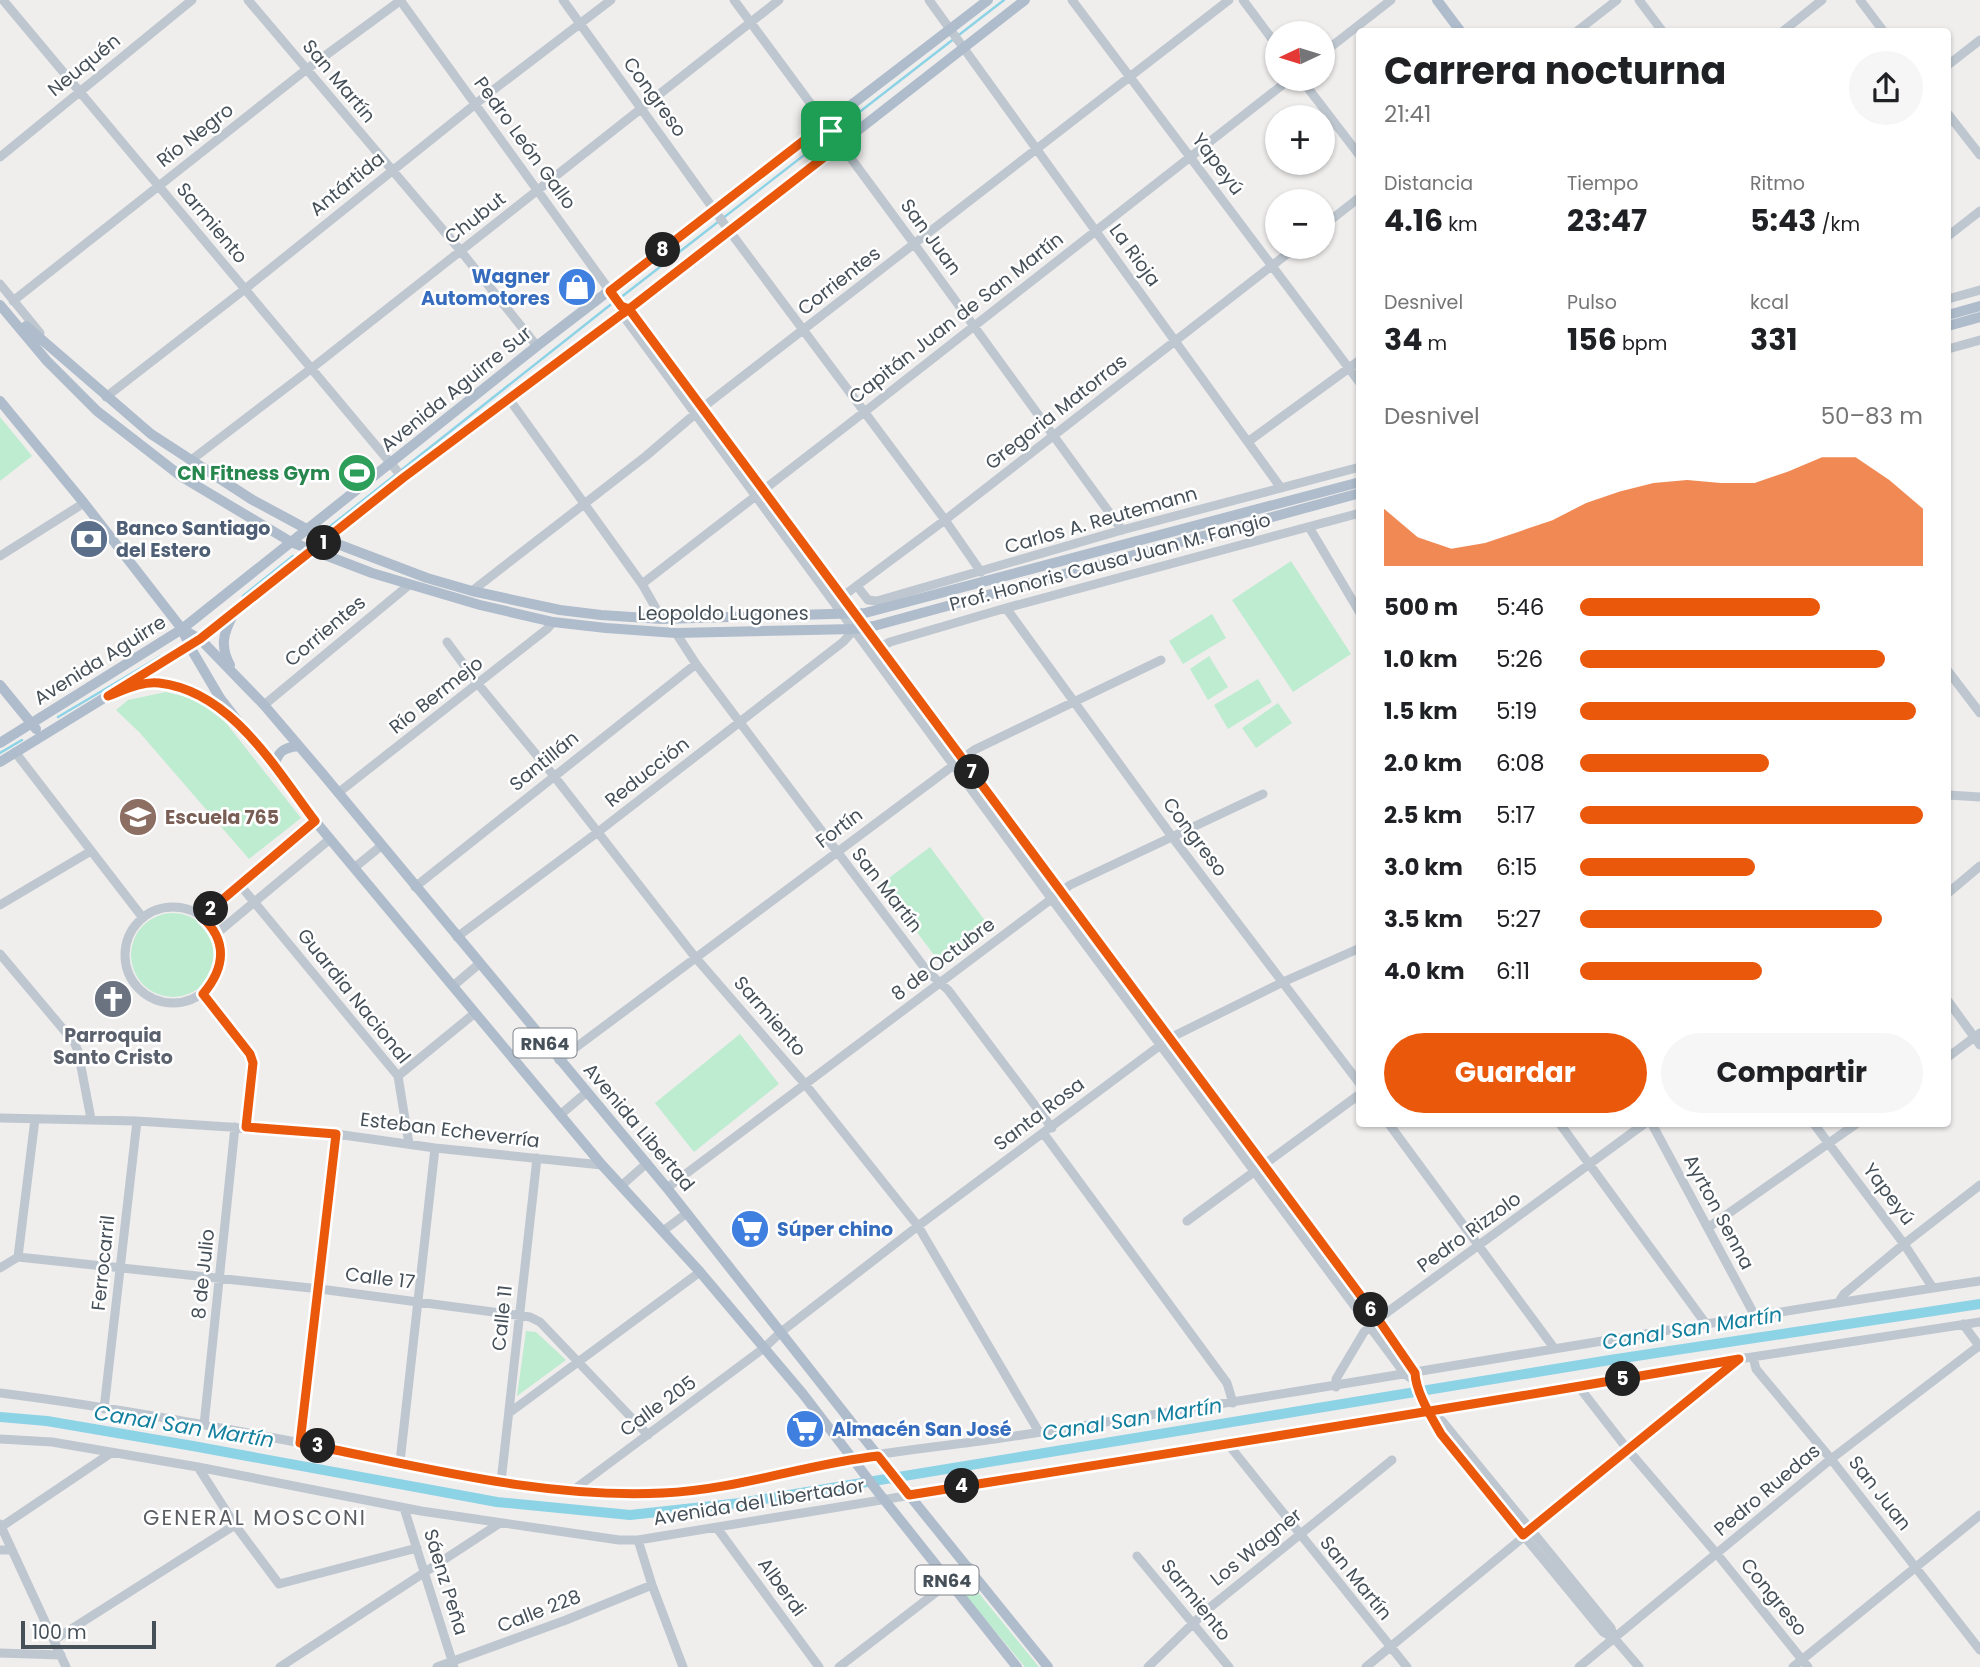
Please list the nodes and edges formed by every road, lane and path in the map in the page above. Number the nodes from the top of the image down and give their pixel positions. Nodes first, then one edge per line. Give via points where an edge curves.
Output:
1 (4, 0) edge
2 (192, 0) edge
3 (248, 0) edge
4 (400, 0) edge
5 (563, 0) edge
6 (611, 0) edge
7 (734, 0) edge
8 (779, 0) edge
9 (929, 0) edge
10 (988, 0) edge
11 (1025, 0) edge
12 (1072, 0) edge
13 (1229, 0) edge
14 (1243, 0) edge
15 (1391, 0) edge
16 (1437, 0) edge
17 (1617, 0) edge
18 (1639, 0) edge
19 (1822, 0) edge
20 (1860, 0) edge
21 (750, 22) junction
22 (580, 24) junction
23 (1458, 28) edge
24 (1581, 28) edge
25 (1660, 28) edge
26 (1787, 28) edge
27 (1881, 28) edge
28 (1265, 30) edge
29 (952, 32) junction
30 (1980, 40) edge
31 (1335, 44) edge
32 (962, 46) junction
33 (1951, 63) edge
34 (307, 69) junction
35 (1131, 77) junction
36 (79, 91) junction
37 (1275, 91) edge
38 (1310, 91) edge
39 (475, 104) junction
40 (641, 109) junction
41 (1951, 118) edge
42 (833, 134) junction
43 (1038, 149) junction
44 (1356, 151) edge
45 (1980, 155) edge
46 (1191, 156) junction
47 (0, 157) edge
48 (392, 170) junction
49 (158, 186) junction
50 (538, 191) junction
51 (1356, 200) edge
52 (1980, 211) edge
53 (716, 213) junction
54 (1335, 217) edge
55 (727, 228) junction
56 (1095, 231) junction
57 (1951, 234) edge
58 (915, 245) junction
59 (460, 250) junction
60 (1281, 259) edge
61 (1272, 266) junction
62 (0, 284) edge
63 (245, 289) junction
64 (1980, 290) edge
65 (611, 292) junction
66 (1951, 298) edge
67 (13, 301) junction
68 (0, 303) edge
69 (1980, 306) edge
70 (624, 309) junction
71 (1951, 314) edge
72 (1980, 317) edge
73 (1951, 325) edge
74 (973, 326) junction
75 (804, 330) junction
76 (1980, 340) edge
77 (1177, 341) junction
78 (537, 346) junction
79 (1951, 348) edge
80 (57, 354) junction
81 (1356, 363) edge
82 (312, 368) junction
83 (1349, 368) junction
84 (1356, 378) edge
85 (106, 397) junction
86 (509, 399) junction
87 (0, 401) edge
88 (699, 411) junction
89 (865, 412) junction
90 (1054, 435) junction
91 (1249, 441) junction
92 (190, 461) junction
93 (1356, 468) edge
94 (398, 471) junction
95 (1356, 483) edge
96 (1281, 488) junction
97 (760, 493) junction
98 (1356, 494) edge
99 (84, 503) junction
100 (584, 504) junction
101 (1356, 514) edge
102 (945, 520) junction
103 (1308, 527) junction
104 (307, 529) junction
105 (1122, 530) junction
106 (327, 540) junction
107 (291, 542) junction
108 (316, 549) junction
109 (0, 556) edge
110 (981, 572) junction
111 (409, 584) junction
112 (642, 584) junction
113 (858, 586) junction
114 (472, 591) junction
115 (839, 599) junction
116 (1356, 605) edge
117 (1006, 608) junction
118 (234, 613) junction
119 (850, 614) junction
120 (662, 619) junction
121 (552, 622) junction
122 (860, 628) junction
123 (182, 629) junction
124 (676, 634) junction
125 (200, 639) junction
126 (447, 642) dead end
127 (190, 647) junction
128 (876, 650) junction
129 (1161, 660) dead end
130 (695, 664) junction
131 (1951, 675) edge
132 (236, 677) junction
133 (478, 684) junction
134 (0, 685) edge
135 (108, 696) junction
136 (1074, 701) junction
137 (264, 705) junction
138 (1980, 713) edge
139 (739, 722) junction
140 (31, 724) junction
141 (244, 731) junction
142 (42, 737) junction
143 (0, 743) edge
144 (298, 746) junction
145 (15, 752) junction
146 (958, 761) junction
147 (0, 762) edge
148 (274, 767) junction
149 (554, 776) junction
150 (338, 793) junction
151 (1263, 794) dead end
152 (1951, 795) edge
153 (1980, 797) edge
154 (315, 821) junction
155 (598, 832) junction
156 (1173, 838) junction
157 (330, 839) junction
158 (381, 846) junction
159 (91, 851) junction
160 (836, 853) junction
161 (1980, 866) edge
162 (354, 868) junction
163 (240, 885) junction
164 (415, 887) junction
165 (1951, 890) edge
166 (1055, 895) junction
167 (254, 902) junction
168 (0, 905) edge
169 (202, 917) junction
170 (142, 918) junction
171 (216, 934) junction
172 (457, 937) junction
173 (1356, 950) edge
174 (0, 954) edge
175 (695, 957) junction
176 (479, 964) junction
177 (1283, 982) junction
178 (941, 983) junction
179 (453, 986) junction
180 (203, 994) junction
181 (1951, 1005) edge
182 (475, 1013) junction
183 (1170, 1038) junction
184 (1978, 1039) edge
185 (1161, 1045) junction
186 (1951, 1054) edge
187 (559, 1060) junction
188 (398, 1076) junction
189 (1356, 1079) edge
190 (805, 1084) junction
191 (587, 1092) junction
192 (1356, 1097) edge
193 (560, 1115) junction
194 (0, 1118) edge
195 (35, 1118) junction
196 (91, 1119) junction
197 (136, 1121) junction
198 (235, 1127) junction
199 (246, 1127) junction
200 (1391, 1127) edge
201 (1562, 1127) edge
202 (1640, 1127) edge
203 (1655, 1127) edge
204 (1816, 1127) edge
205 (1852, 1127) edge
206 (1048, 1131) junction
207 (336, 1134) junction
208 (1829, 1143) junction
209 (409, 1144) junction
210 (435, 1148) junction
211 (537, 1158) junction
212 (647, 1164) junction
213 (1591, 1165) junction
214 (602, 1166) junction
215 (1260, 1168) junction
216 (1980, 1185) edge
217 (621, 1186) junction
218 (667, 1188) junction
219 (687, 1213) junction
220 (1187, 1221) dead end
221 (918, 1226) junction
222 (1709, 1227) junction
223 (663, 1231) junction
224 (1904, 1244) junction
225 (1479, 1246) junction
226 (18, 1257) junction
227 (0, 1268) edge
228 (120, 1268) junction
229 (700, 1272) junction
230 (220, 1278) junction
231 (1980, 1281) edge
232 (1933, 1288) junction
233 (320, 1289) junction
234 (418, 1300) junction
235 (1838, 1303) junction
236 (520, 1315) junction
237 (1755, 1316) junction
238 (1378, 1319) junction
239 (1980, 1322) edge
240 (1706, 1324) junction
241 (1963, 1324) junction
242 (1370, 1326) junction
243 (781, 1332) junction
244 (1980, 1346) edge
245 (764, 1348) junction
246 (1554, 1348) junction
247 (1753, 1357) junction
248 (1739, 1359) junction
249 (578, 1362) junction
250 (1412, 1376) junction
251 (1336, 1387) junction
252 (1580, 1387) junction
253 (0, 1393) edge
254 (1233, 1403) junction
255 (1428, 1407) junction
256 (104, 1409) junction
257 (509, 1413) junction
258 (204, 1425) junction
259 (1039, 1432) junction
260 (648, 1434) junction
261 (0, 1439) edge
262 (300, 1443) junction
263 (1228, 1444) junction
264 (1628, 1450) junction
265 (111, 1453) junction
266 (852, 1459) junction
267 (1392, 1460) dead end
268 (1831, 1460) junction
269 (882, 1461) junction
270 (400, 1462) junction
271 (198, 1467) junction
272 (501, 1482) junction
273 (571, 1491) junction
274 (909, 1495) junction
275 (880, 1496) junction
276 (404, 1508) junction
277 (1980, 1515) edge
278 (500, 1523) junction
279 (1, 1525) edge
280 (234, 1525) junction
281 (717, 1528) junction
282 (1527, 1532) junction
283 (1299, 1535) junction
284 (638, 1539) junction
285 (417, 1548) junction
286 (0, 1550) edge
287 (12, 1550) junction
288 (1717, 1554) junction
289 (1137, 1556) dead end
290 (1916, 1566) junction
291 (969, 1567) junction
292 (424, 1573) junction
293 (949, 1582) junction
294 (652, 1584) junction
295 (1194, 1625) junction
296 (1614, 1638) junction
297 (54, 1640) junction
298 (1391, 1647) junction
299 (1980, 1650) edge
300 (0, 1653) edge
301 (61, 1656) junction
302 (1805, 1663) edge
303 (454, 1664) edge
304 (66, 1667) edge
305 (281, 1667) edge
306 (438, 1667) edge
307 (683, 1667) edge
308 (819, 1667) edge
309 (839, 1667) edge
310 (1017, 1667) edge
311 (1048, 1667) edge
312 (1148, 1667) edge
313 (1229, 1667) edge
314 (1366, 1667) edge
315 (1407, 1667) edge
316 (1579, 1667) edge
317 (1639, 1667) edge
318 (1793, 1667) edge

1 - 36 street, Sarmiento
2 - 36 street, Neuquén
3 - 34 street, San Martín
4 - 34 street, Río Negro
4 - 39 street, Pedro León Gallo
5 - 22 street, Congreso
6 - 22 street, Antártida
7 - 21 street, San Juan
8 - 21 street, Chubut
9 - 29 street
10 - 29 main road, Avenida Aguirre Sur
11 - 32 main road, Avenida Aguirre Sur
12 - 35 street, Yapeyú
13 - 35 street, Corrientes
14 - 28 street
15 - 31 street
16 - 23 main road
17 - 24 street
18 - 25 street
19 - 26 street
20 - 27 street
21 - 40 street, Chubut
21 - 42 street, San Juan
22 - 39 street, Antártida
22 - 40 street, Congreso
29 - 32 street, La Rioja
29 - 42 main road, Avenida Aguirre Sur
30 - 33 street
32 - 42 main road, Avenida Aguirre Sur
32 - 43 street, La Rioja
34 - 48 street, San Martín
34 - 49 street, Río Negro
35 - 43 street, Corrientes
35 - 46 street, Yapeyú
36 - 47 street, Neuquén
36 - 49 street, Sarmiento
37 - 46 street, Capitán Juan de San Martín
38 - 44 street
39 - 48 street, Antártida
39 - 50 street, Pedro León Gallo
40 - 50 street, Chubut
40 - 53 street, Congreso
41 - 45 street
42 - 53 main road, Avenida Aguirre Sur
42 - 55 main road, Avenida Aguirre Sur
42 - 58 street, San Juan
43 - 56 street, La Rioja
43 - 58 street, Corrientes
46 - 56 street, Capitán Juan de San Martín
46 - 61 street, Yapeyú
48 - 59 street, San Martín
48 - 63 street, Antártida
49 - 63 street, Sarmiento
49 - 67 street, Río Negro
50 - 59 street, Chubut
50 - 65 street, Pedro León Gallo
51 - 54 street
52 - 57 street
53 - 55 street, Congreso
53 - 65 main road, Avenida Aguirre Sur
55 - 70 main road, Avenida Aguirre Sur
55 - 75 street
56 - 74 street, Capitán Juan de San Martín
56 - 77 street, La Rioja
58 - 74 street, San Juan
58 - 75 street, Corrientes
59 - 78 street, San Martín
59 - 82 street, Chubut
60 - 61 street, Gregoria Matorras
61 - 77 street, Gregoria Matorras
61 - 83 street, Yapeyú
62 - 67 street
63 - 82 street, Sarmiento
63 - 85 street, Antártida
64 - 66 street
65 - 70 street, Pedro León Gallo
65 - 78 main road, Avenida Aguirre Sur
67 - 80 street
68 - 80 main road, Leopoldo Lugones
68 - 107 main road, Leopoldo Lugones via 47,361 97,411 182,477
69 - 71 main road
70 - 86 main road
70 - 88 street, Pedro León Gallo
72 - 73 main road
74 - 89 street, Capitán Juan de San Martín
74 - 90 street, San Juan
75 - 88 street, Corrientes
75 - 89 street
76 - 79 street
77 - 90 street, Gregoria Matorras
77 - 91 street, La Rioja
78 - 94 main road, Avenida Aguirre Sur
80 - 85 main road, Leopoldo Lugones
81 - 83 street
82 - 92 street, Chubut
82 - 94 street, Sarmiento
83 - 84 street, Yapeyú
83 - 91 street
85 - 92 main road, Leopoldo Lugones
86 - 94 main road
86 - 100 street
87 - 99 main road, Avenida Libertad
88 - 97 street, Pedro León Gallo
88 - 100 street, Corrientes
89 - 97 street, Capitán Juan de San Martín
89 - 102 street
90 - 102 street, Gregoria Matorras
90 - 105 street, San Juan
91 - 96 street, La Rioja
92 - 104 main road, Leopoldo Lugones
93 - 96 street, Carlos A. Reutemann
94 - 104 main road, Avenida Aguirre Sur
94 - 106 main road
95 - 119 main road, Leopoldo Lugones
96 - 105 street, Carlos A. Reutemann
97 - 112 street, Capitán Juan de San Martín
97 - 115 street, Pedro León Gallo
98 - 122 main road, Leopoldo Lugones
99 - 109 street
99 - 123 main road, Avenida Libertad
100 - 112 street
100 - 114 street, Corrientes
101 - 103 street, Prof. Honoris Causa Juan M. Fangio
102 - 110 street
102 - 113 street, Gregoria Matorras
103 - 116 street
103 - 117 street, Prof. Honoris Causa Juan M. Fangio
104 - 106 main road, Leopoldo Lugones
104 - 107 main road, Avenida Aguirre Sur
105 - 110 street, Carlos A. Reutemann
106 - 108 main road
106 - 114 main road, Leopoldo Lugones
107 - 108 main road, Leopoldo Lugones
107 - 123 main road, Avenida Aguirre Sur
108 - 111 main road, Leopoldo Lugones
108 - 118 main road
110 - 113 street, Carlos A. Reutemann via 877,601 868,600
111 - 121 main road, Leopoldo Lugones
111 - 137 street, Corrientes
112 - 120 street
113 - 115 street, Gregoria Matorras
114 - 120 main road, Leopoldo Lugones via 560,610
115 - 119 street, Pedro León Gallo
117 - 128 street, Prof. Honoris Causa Juan M. Fangio
117 - 136 street, Congreso
118 - 125 main road
118 - 132 main road via 223,635 223,647
119 - 120 main road, Leopoldo Lugones
119 - 122 street, Pedro León Gallo
121 - 124 main road, Leopoldo Lugones
121 - 133 street, Río Bermejo
122 - 124 main road, Leopoldo Lugones
122 - 128 street, Pedro León Gallo
122 - 139 street, Reducción
123 - 125 main road, Avenida Libertad / RN64
123 - 127 main road, Avenida Libertad / RN64
123 - 140 main road, Avenida Aguirre
124 - 130 street, San Martín
125 - 127 main road, Avenida Aguirre
125 - 132 main road, Avenida Libertad / RN64
126 - 133 street, Sarmiento
127 - 135 main road, Avenida Aguirre
127 - 141 main road, Avenida Libertad / RN64
128 - 146 street, Pedro León Gallo
129 - 136 street, Fortín
130 - 139 street, San Martín
130 - 149 street, Santillán
131 - 138 street
132 - 137 main road, Avenida Libertad / RN64
133 - 149 street, Sarmiento
133 - 150 street, Río Bermejo
134 - 140 main road
135 - 141 main road via 159,683 193,691 209,699
135 - 142 main road, Avenida Aguirre
136 - 146 street, Fortín via 983,744
136 - 156 street, Congreso
137 - 144 main road, Avenida Libertad / RN64
139 - 155 street, Reducción
139 - 160 street, San Martín
140 - 142 main road
140 - 143 main road, Avenida Aguirre
141 - 148 main road, Avenida Libertad / RN64
142 - 145 main road, Avenida Aguirre
144 - 148 main road via 281,750
144 - 150 main road, Avenida Libertad / RN64
145 - 147 main road, Avenida Aguirre
145 - 159 street
146 - 160 street, Fortín
146 - 166 street, Pedro León Gallo
148 - 154 main road, Avenida Libertad / RN64
149 - 155 street, Sarmiento
149 - 164 street, Santillán
150 - 158 main road, Avenida Libertad / RN64
151 - 156 street, 8 de Octubre
152 - 153 street
154 - 157 main road, Avenida Libertad / RN64
154 - 163 street
155 - 172 street, Reducción
155 - 175 street, Sarmiento
156 - 166 street, 8 de Octubre
156 - 177 street, Congreso
157 - 162 main road, Avenida Libertad / RN64
157 - 167 street
158 - 162 street
158 - 164 main road, Avenida Libertad / RN64
159 - 168 street
159 - 170 street
160 - 175 street, Fortín
160 - 178 street, San Martín
161 - 165 street
162 - 179 main road, Avenida Libertad / RN64
163 - 167 street, Guardia Nacional
163 - 169 street
164 - 172 main road, Avenida Libertad / RN64
166 - 178 street, 8 de Octubre
166 - 183 street, Pedro León Gallo
166 - 185 street, Pedro León Gallo
167 - 171 street
167 - 188 street, Guardia Nacional
169 - 170 street via 172,907
169 - 171 street
170 - 180 street via 125,946 125,963 141,992 172,1004
171 - 180 street via 220,966
172 - 176 main road, Avenida Libertad / RN64
173 - 177 street, Santa Rosa
174 - 196 street via 74,1042
175 - 187 street, Fortín
175 - 190 street, Sarmiento
176 - 179 street
176 - 187 main road, Avenida Libertad / RN64
177 - 183 street, Santa Rosa
177 - 189 street, Congreso
178 - 190 street, 8 de Octubre
178 - 206 street, San Martín
179 - 182 main road, Avenida Libertad / RN64
180 - 199 street via 253,1063
181 - 184 street
182 - 188 street
182 - 193 main road, Avenida Libertad / RN64
183 - 185 street, Santa Rosa
183 - 215 street, Pedro León Gallo
184 - 186 street
185 - 206 street, Santa Rosa
185 - 215 street, Pedro León Gallo
187 - 191 main road, Avenida Libertad / RN64
188 - 209 street, Guardia Nacional
190 - 218 street, 8 de Octubre
190 - 221 street, Sarmiento
191 - 193 street
191 - 212 main road, Avenida Libertad / RN64
192 - 215 street
193 - 214 main road, Avenida Libertad / RN64
194 - 195 street, Esteban Echeverría
195 - 196 street, Esteban Echeverría
195 - 226 street
196 - 197 street, Esteban Echeverría
197 - 198 street, Esteban Echeverría
197 - 228 street, Ferrocarril
198 - 199 street, Esteban Echeverría
198 - 230 street, 8 de Julio
199 - 207 street, Esteban Echeverría
200 - 225 street
201 - 213 street
202 - 213 street, Pedro Rizzolo
203 - 222 street, Ayrton Senna
204 - 208 street, Yapeyú
205 - 208 street
206 - 221 street, Santa Rosa
206 - 254 street, San Martín via 1227,1383
207 - 209 street, Esteban Echeverría
207 - 233 street
208 - 222 street
208 - 224 street, Yapeyú
209 - 210 street, Esteban Echeverría
210 - 211 street, Esteban Echeverría
210 - 234 street
211 - 214 street, Esteban Echeverría
211 - 236 street, Calle 11
212 - 217 street
212 - 218 main road, Avenida Libertad / RN64
213 - 225 street, Pedro Rizzolo
213 - 240 street
214 - 217 main road, Avenida Libertad / RN64
215 - 220 street
215 - 238 street, Pedro León Gallo
215 - 242 street, Pedro León Gallo
216 - 224 street
217 - 223 main road, Avenida Libertad / RN64
218 - 219 main road, Avenida Libertad / RN64
219 - 223 street
219 - 243 main road, Avenida Libertad / RN64
221 - 243 street, Santa Rosa
221 - 259 street, Sarmiento
222 - 237 street, Ayrton Senna
223 - 229 main road, Avenida Libertad / RN64
224 - 232 street, Yapeyú
224 - 235 street
225 - 238 street, Pedro Rizzolo
225 - 246 street
226 - 227 street
226 - 228 street, Calle 17
228 - 230 street, Calle 17
228 - 256 street, Ferrocarril
229 - 245 main road, Avenida Libertad / RN64
229 - 249 street
230 - 233 street, Calle 17
230 - 258 street, 8 de Julio
231 - 232 street, Avenida del Libertador
232 - 235 street, Avenida del Libertador
233 - 234 street, Calle 17
233 - 262 street
234 - 236 street, Calle 17
234 - 270 street
235 - 237 street, Avenida del Libertador
236 - 249 street, Calle 17 via 540,1322
236 - 257 street, Calle 11
237 - 240 street, Avenida del Libertador
238 - 242 street, Pedro Rizzolo
238 - 250 street, Pedro León Gallo
239 - 241 street, Avenida del Libertador
240 - 246 street, Avenida del Libertador
241 - 244 street
241 - 247 street, Avenida del Libertador
242 - 250 street, Pedro León Gallo
242 - 251 street, Pedro Rizzolo via 1336,1379
243 - 245 street, Santa Rosa
243 - 269 main road, Avenida Libertad / RN64
244 - 268 street, Pedro Ruedas
245 - 260 street, Calle 205
245 - 266 main road, Avenida Libertad / RN64
246 - 250 street, Avenida del Libertador
247 - 248 street, Avenida del Libertador
247 - 268 street, San Juan via 1756,1369
248 - 252 street, Avenida del Libertador
248 - 264 street
249 - 257 street
249 - 260 street, Calle 17
250 - 251 street, Avenida del Libertador
250 - 255 street, Pedro León Gallo
251 - 254 street, Avenida del Libertador
252 - 255 street, Avenida del Libertador
252 - 264 street, Congreso
253 - 256 street, Avenida del Libertador
254 - 259 street, Avenida del Libertador
255 - 263 street, Avenida del Libertador
255 - 282 street, Pedro León Gallo via 1446,1441
256 - 258 street, Avenida del Libertador
257 - 272 street, Calle 11
258 - 262 street, Avenida del Libertador
259 - 269 street, Avenida del Libertador
260 - 273 street, Calle 205
261 - 265 street, Avenida del Libertador via 52,1442
262 - 270 street, Avenida del Libertador
263 - 274 street, Avenida del Libertador
263 - 283 street, San Martín
264 - 282 street
264 - 288 street, Congreso
265 - 271 street, Avenida del Libertador
265 - 279 street
266 - 269 street, Avenida del Libertador
266 - 273 street, Avenida del Libertador via 703,1489 628,1494
266 - 275 main road, Avenida Libertad / RN64
267 - 283 street, Los Wagner
268 - 288 street, Pedro Ruedas
268 - 290 street, San Juan
269 - 274 main road, Avenida Libertad / RN64
270 - 272 street, Avenida del Libertador
271 - 276 street, Avenida del Libertador
271 - 280 street
272 - 273 street, Avenida del Libertador
274 - 275 street, Avenida del Libertador
274 - 291 main road, Avenida Libertad / RN64
275 - 281 street, Avenida del Libertador
275 - 293 main road, Avenida Libertad / RN64
276 - 278 street, Avenida del Libertador
276 - 285 street, Sáenz Peña
277 - 290 street
278 - 284 street, Avenida del Libertador
278 - 292 street
279 - 287 street
280 - 285 street via 279,1584
280 - 297 street
281 - 284 street, Avenida del Libertador
281 - 308 street, Alberdi
282 - 296 street, Pedro León Gallo via 1611,1628
282 - 298 street
283 - 295 street, Los Wagner
283 - 298 street, San Martín
284 - 294 street
285 - 292 street, Sáenz Peña
286 - 287 street
287 - 297 street
288 - 296 street, Pedro Ruedas
288 - 302 street, Congreso
289 - 295 street, Sarmiento
290 - 299 street, San Juan
290 - 302 street
291 - 293 street
291 - 311 main road, Avenida Libertad / RN64
292 - 303 street, Sáenz Peña
292 - 305 street
293 - 309 street
293 - 310 main road, Avenida Libertad / RN64
294 - 303 street, Calle 228
294 - 307 street
295 - 312 street, Los Wagner
295 - 313 street, Sarmiento
296 - 316 street, Pedro Ruedas
296 - 317 street, Pedro León Gallo
297 - 301 street
298 - 314 street
298 - 315 street, San Martín
300 - 301 street
301 - 304 street
302 - 318 street
303 - 306 street, Calle 228

